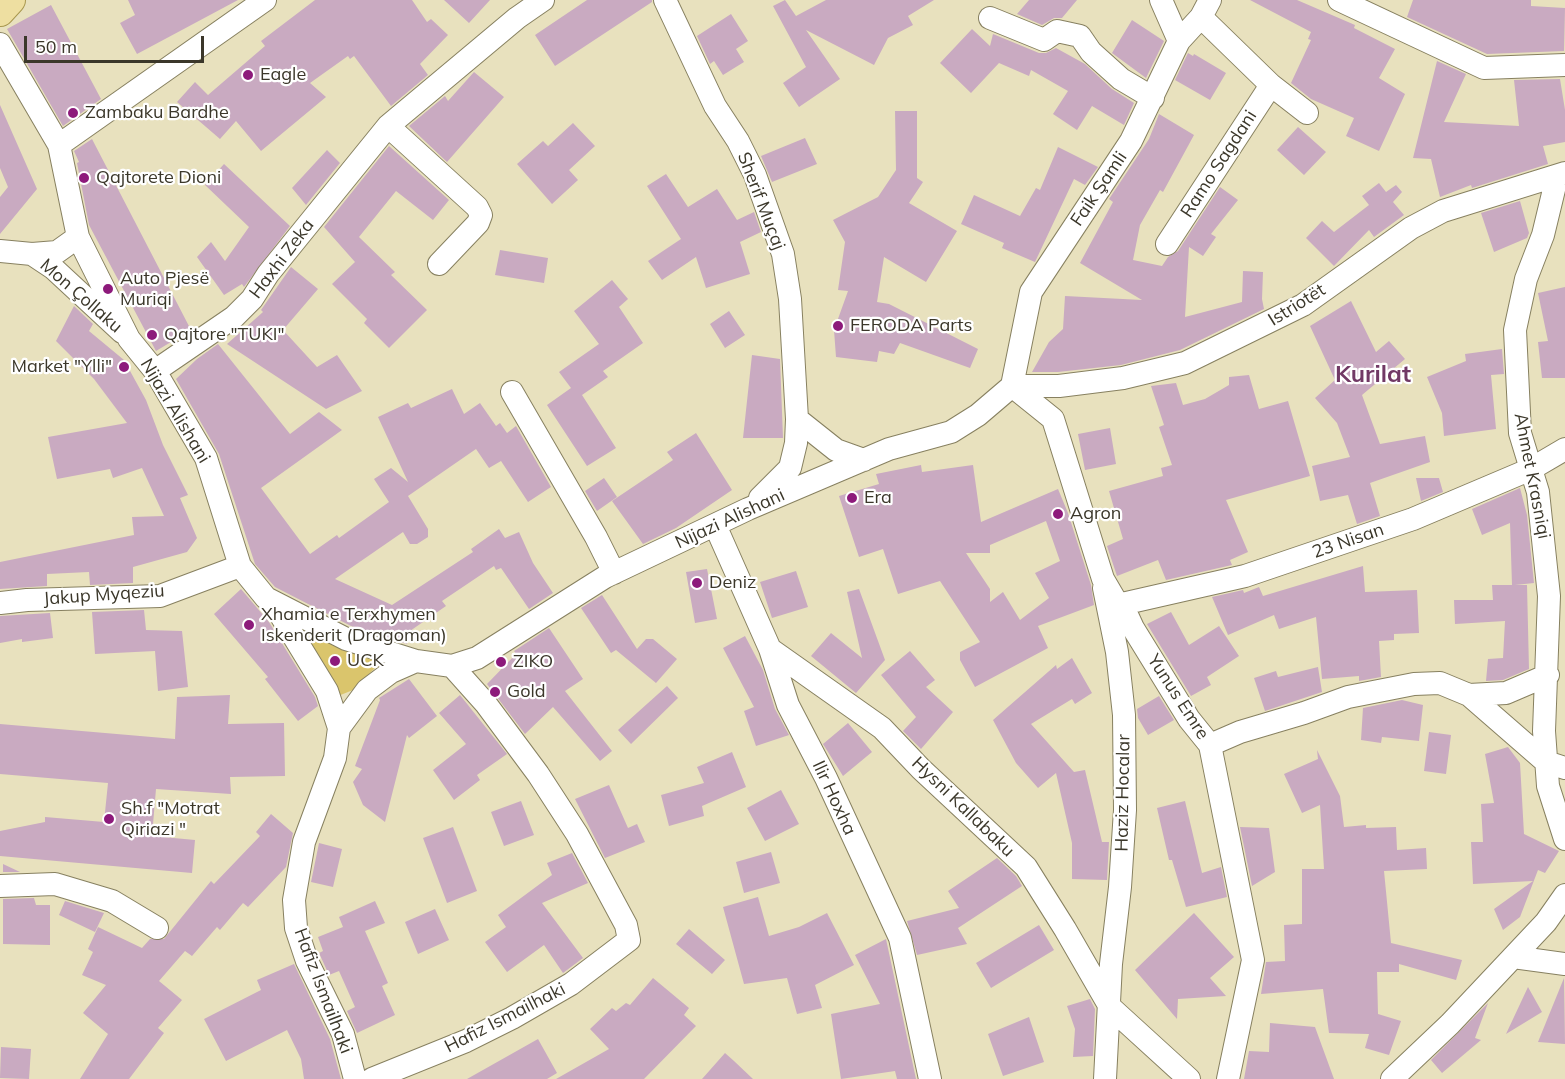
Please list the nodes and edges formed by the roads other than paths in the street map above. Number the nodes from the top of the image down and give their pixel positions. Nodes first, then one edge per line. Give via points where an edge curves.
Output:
1 (11, 0) edge
2 (265, 0) edge
3 (543, 0) edge
4 (665, 0) edge
5 (1161, 0) edge
6 (1339, 0) edge
7 (1206, 8) edge
8 (0, 12) edge
9 (990, 18) dead end
10 (1179, 41) junction
11 (0, 44) edge
12 (1565, 65) edge
13 (1271, 85) junction
14 (1153, 98) junction
15 (1307, 113) dead end
16 (388, 126) junction
17 (58, 145) junction
18 (1561, 175) edge
19 (78, 237) junction
20 (1167, 244) dead end
21 (0, 251) edge
22 (32, 254) junction
23 (439, 264) dead end
24 (129, 339) junction
25 (155, 371) junction
26 (1012, 386) junction
27 (512, 392) dead end
28 (797, 419) junction
29 (1565, 449) edge
30 (864, 460) junction
31 (1531, 469) junction
32 (748, 509) junction
33 (716, 525) junction
34 (240, 566) junction
35 (614, 573) junction
36 (1103, 579) junction
37 (266, 598) junction
38 (0, 603) edge
39 (1122, 604) junction
40 (770, 649) junction
41 (416, 661) junction
42 (452, 666) junction
43 (1548, 675) junction
44 (1469, 695) junction
45 (339, 728) junction
46 (1210, 745) junction
47 (1556, 765) edge
48 (1565, 839) edge
49 (0, 885) edge
50 (1565, 895) edge
51 (157, 928) dead end
52 (1513, 957) junction
53 (1565, 964) edge
54 (1110, 1007) junction
55 (1416, 1071) edge
56 (355, 1079) edge
57 (372, 1079) edge
58 (930, 1079) edge
59 (1105, 1079) edge
60 (1189, 1079) edge
61 (1228, 1079) edge
62 (1392, 1079) edge

1 - 8 main road
2 - 17 street
3 - 16 street, Haxhi Zeka
4 - 28 street, Sherif Muçaj via 715,106 755,174 783,254 790,299
5 - 10 street
6 - 12 street via 1484,68
7 - 10 street, Faik Şamli
7 - 13 street
9 - 14 street via 1044,40 1057,31 1080,36 1091,52 1121,79
10 - 14 street, Faik Şamli
11 - 17 street, Nijazi Alishani
13 - 15 street
13 - 20 street, Ramo Sagdani
14 - 26 street, Faik Şamli via 1131,141 1031,292
16 - 23 street via 477,207 481,215 478,224
16 - 25 street, Haxhi Zeka via 252,299 234,317
17 - 19 street, Nijazi Alishani
18 - 26 street, Istriotët via 1443,211 1411,228 1303,305 1185,363 1123,378 1059,386
18 - 31 street, Ahmet Krasniqi via 1526,279 1515,330 1520,433
19 - 22 street, Mon Çollaku via 57,252
19 - 24 street, Nijazi Alishani
21 - 22 street, Mon Çollaku
22 - 24 street, Mon Çollaku via 53,268
24 - 25 street, Nijazi Alishani
25 - 34 street, Nijazi Alishani via 206,458
26 - 30 street, Nijazi Alishani via 978,416 951,432
26 - 36 street, Yunus Emre via 1053,420
27 - 35 street
28 - 30 street via 836,450
28 - 32 street, Sherif Muçaj via 790,468
29 - 31 street, 23 Nisan
30 - 32 street, Nijazi Alishani
31 - 39 street, 23 Nisan via 1413,519 1245,576
31 - 43 street, Ahmet Krasniqi via 1545,545
32 - 33 street, Nijazi Alishani
33 - 35 street, Nijazi Alishani
33 - 40 street, Ilir Hoxha
34 - 37 street, Nijazi Alishani
34 - 38 street, Jakup Myqeziu via 160,596
35 - 42 street, Nijazi Alishani via 477,658
36 - 39 street, Yunus Emre via 1117,603
36 - 54 street, Haziz Hocalar via 1117,652 1125,810
37 - 41 street, Nijazi Alishani via 346,639
37 - 45 street, Hafiz İsmai̇lhaki via 327,691
39 - 46 street, Yunus Emre via 1189,719
40 - 54 street, Hysni Kallabaku via 882,728 1026,867
40 - 58 street, Ilir Hoxha via 788,705 900,938
41 - 42 street, Nijazi Alishani
41 - 45 street, Hafiz İsmai̇lhaki via 367,690
42 - 57 street, Hafiz Ismailhaki via 486,704 577,834 626,925 629,939 571,984 513,1018
43 - 44 street via 1506,693
43 - 47 street, Ahmet Krasniqi via 1544,731
44 - 46 street via 1440,683 1392,688 1348,697
44 - 47 street
45 - 56 street, Hafiz İsmai̇lhaki via 335,758 304,842 294,900 307,961 344,1034
46 - 61 street, Yunus Emre via 1253,960
47 - 48 street, Ahmet Krasniqi via 1548,786
49 - 51 street via 55,884 112,901
50 - 52 street
52 - 53 street
52 - 55 street
54 - 59 street, Haziz Hocalar
54 - 60 street
55 - 62 street

